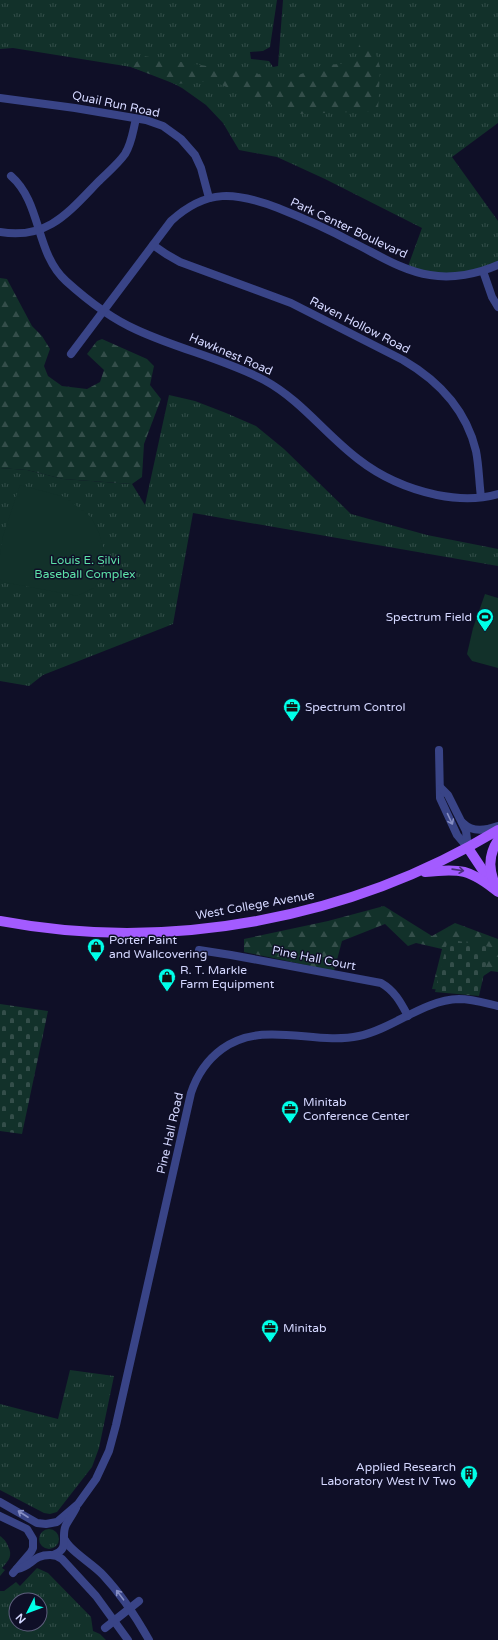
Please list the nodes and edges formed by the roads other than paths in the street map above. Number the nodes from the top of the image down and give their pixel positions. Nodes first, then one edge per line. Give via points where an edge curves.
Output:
1 (0, 98) edge
2 (136, 119) junction
3 (11, 176) dead end
4 (209, 198) junction
5 (39, 230) junction
6 (0, 232) edge
7 (153, 245) junction
8 (498, 265) edge
9 (483, 271) junction
10 (498, 308) edge
11 (104, 311) junction
12 (71, 354) dead end
13 (498, 494) edge
14 (481, 497) junction
15 (439, 750) dead end
16 (441, 788) junction
17 (460, 821) junction
18 (498, 826) edge
19 (498, 830) edge
20 (498, 840) edge
21 (468, 848) junction
22 (419, 872) junction
23 (498, 892) edge
24 (0, 921) edge
25 (199, 950) dead end
26 (498, 1006) edge
27 (408, 1016) junction
28 (0, 1502) edge
29 (78, 1504) junction
30 (0, 1516) edge
31 (47, 1524) junction
32 (65, 1538) junction
33 (34, 1541) junction
34 (49, 1555) junction
35 (139, 1601) dead end
36 (130, 1608) junction
37 (114, 1621) junction
38 (105, 1628) dead end
39 (128, 1640) edge
40 (149, 1640) edge

1 - 2 street, Quail Run Road
2 - 4 street, Quail Run Road via 163,126 186,144 201,168
2 - 5 street via 129,144 120,159 66,215
3 - 5 street, Hawknest Road via 25,191
4 - 7 street, Park Center Boulevard via 194,203 182,211
4 - 9 street, Park Center Boulevard via 229,195 258,200 316,224 397,265 426,274 450,276
5 - 6 street
5 - 11 street, Hawknest Road via 46,252 59,274
7 - 11 street, Park Center Boulevard
7 - 14 street, Raven Hollow Road via 180,262 296,305 403,360 433,380 454,402 468,426 477,458
8 - 9 street, Park Center Boulevard
9 - 10 street
11 - 12 street, Park Center Boulevard
11 - 14 street, Hawknest Road via 137,330 235,366 271,384 302,406 358,459 381,474 430,493 457,498
13 - 14 street, Hawknest Road
15 - 16 street
16 - 17 street via 448,795
16 -> 21 street via 440,798 457,835
17 - 18 street via 475,830
17 - 21 street via 466,831
19 - 21 main road, West College Avenue
20 - 23 main road via 491,854 490,865 491,876
21 - 22 main road, West College Avenue
21 - 23 main road
22 -> 23 main road via 461,870 481,878
22 - 24 main road, West College Avenue via 326,906 272,918 205,928 146,932 73,931
25 - 27 street, Pine Hall Court via 381,983 396,996
26 - 27 street, Pine Hall Road via 470,1000 452,1000
27 - 29 street, Pine Hall Road via 368,1034 348,1038 275,1034 250,1036 225,1047 203,1068 189,1098 112,1441 99,1473
31 -> 28 street via 34,1521
29 - 31 street, Pine Hall Road via 60,1520
29 - 32 street, Pine Hall Road via 66,1525
30 - 33 street via 27,1529
31 - 32 street via 59,1527
31 - 33 street, Pine Hall Road via 37,1530
32 - 34 street, Pine Hall Road via 62,1550
36 -> 32 street via 102,1574 70,1548
33 - 34 street via 38,1550
33 - 34 street, Pine Hall Road via 31,1552 15,1571 25,1568 36,1557
34 - 37 street via 59,1556 66,1562
35 - 36 street
36 - 37 street
36 - 40 street
37 - 38 street
37 - 39 street

